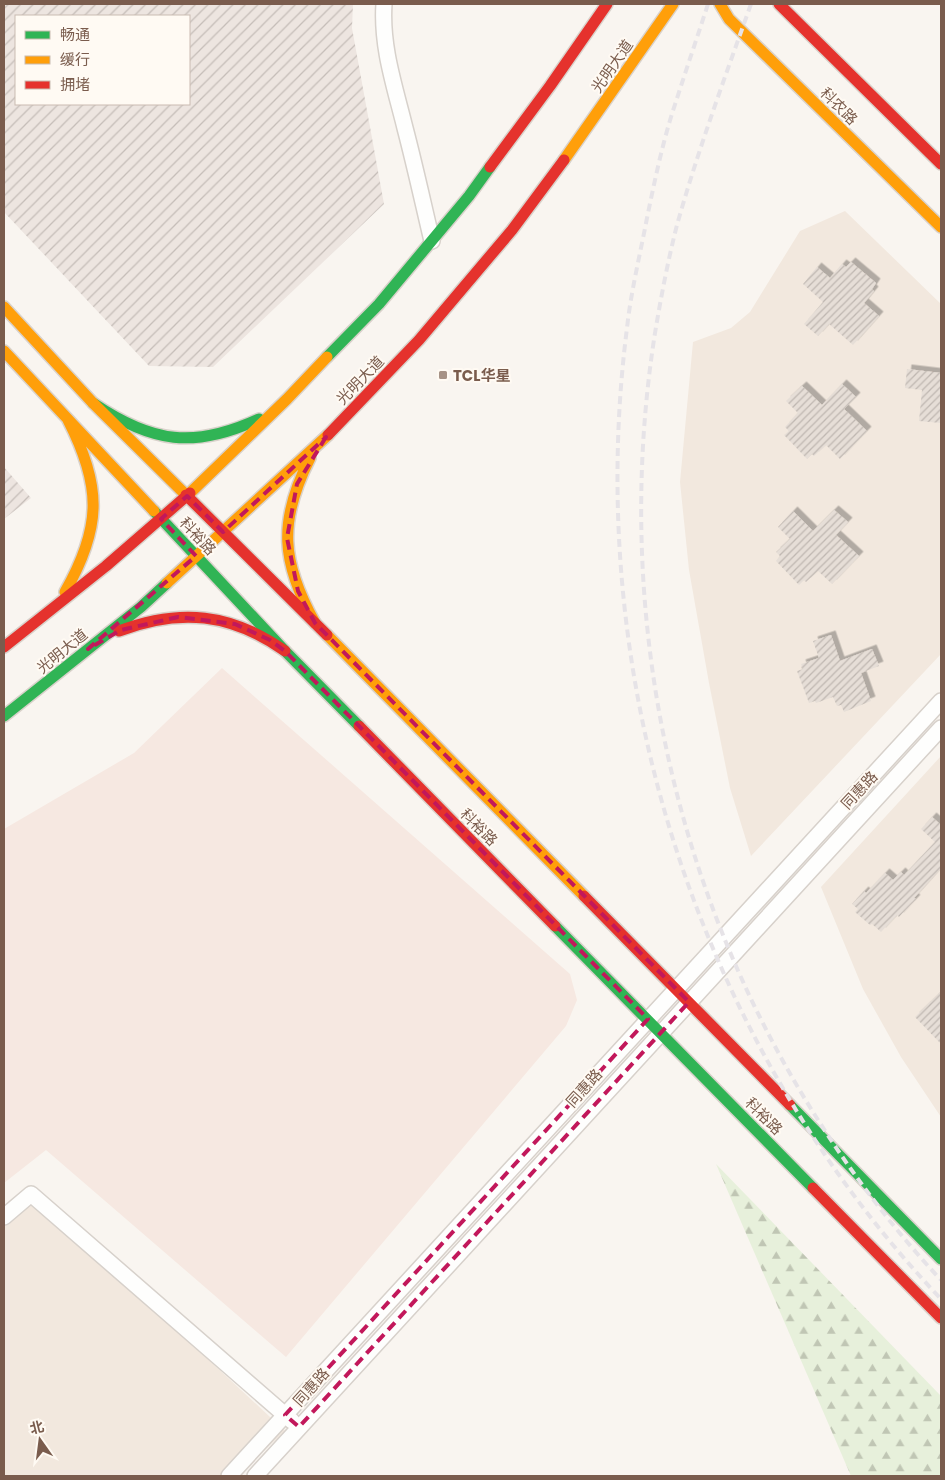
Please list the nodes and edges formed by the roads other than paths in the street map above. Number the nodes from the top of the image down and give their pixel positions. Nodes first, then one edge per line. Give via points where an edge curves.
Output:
1 (384, 4) edge
2 (608, 4) edge
3 (673, 4) edge
4 (720, 4) edge
5 (778, 4) edge
6 (941, 164) edge
7 (941, 228) edge
8 (432, 241) junction
9 (4, 307) edge
10 (4, 350) edge
11 (287, 399) junction
12 (93, 404) junction
13 (68, 420) junction
14 (326, 438) junction
15 (187, 496) junction
16 (161, 519) junction
17 (223, 532) junction
18 (196, 556) junction
19 (52, 609) junction
20 (316, 623) junction
21 (4, 648) edge
22 (88, 650) junction
23 (285, 651) junction
24 (941, 701) edge
25 (4, 716) edge
26 (941, 728) edge
27 (676, 989) junction
28 (689, 1002) junction
29 (648, 1019) junction
30 (660, 1033) junction
31 (4, 1217) edge
32 (941, 1259) edge
33 (941, 1318) edge
34 (285, 1415) junction
35 (299, 1427) junction
36 (229, 1476) edge
37 (254, 1476) edge

1 - 8 street via 385,45
2 - 8 main road via 469,196
3 - 14 main road, 光明大道 via 512,230 419,340
4 - 7 main road, 科农路 via 729,19
5 - 6 main road, 科农路
8 - 11 main road via 379,304
9 - 12 main road, 科裕路
10 - 13 main road, 科裕路
11 - 12 main road via 242,428 225,434 189,438 138,430
11 - 15 main road
12 - 15 main road, 科裕路
13 - 16 main road, 科裕路
13 - 19 main road via 90,469 94,505 83,560 75,578
14 - 17 main road, 光明大道
14 - 20 main road via 314,452 297,484 291,502 287,538 288,556 298,591
15 - 16 main road
15 - 17 main road, 科裕路
16 - 18 main road, 科裕路
16 - 19 main road
17 - 18 main road, 光明大道
17 - 20 main road, 科裕路
18 - 22 main road, 光明大道
18 - 23 main road, 科裕路
19 - 21 main road
20 - 27 main road, 科裕路
22 - 23 main road via 121,630 140,623 178,617 216,619 235,624
22 - 25 main road, 光明大道
23 - 29 main road, 科裕路
24 - 27 street, 同惠路
26 - 28 street, 同惠路
27 - 28 main road, 科裕路
27 - 29 street, 同惠路
28 - 30 street, 同惠路
28 - 32 main road, 科裕路
29 - 30 main road, 科裕路
29 - 34 street, 同惠路
30 - 33 main road, 科裕路
30 - 35 street, 同惠路
31 - 34 street via 31,1194
34 - 35 street
34 - 36 street, 同惠路
35 - 37 street, 同惠路

